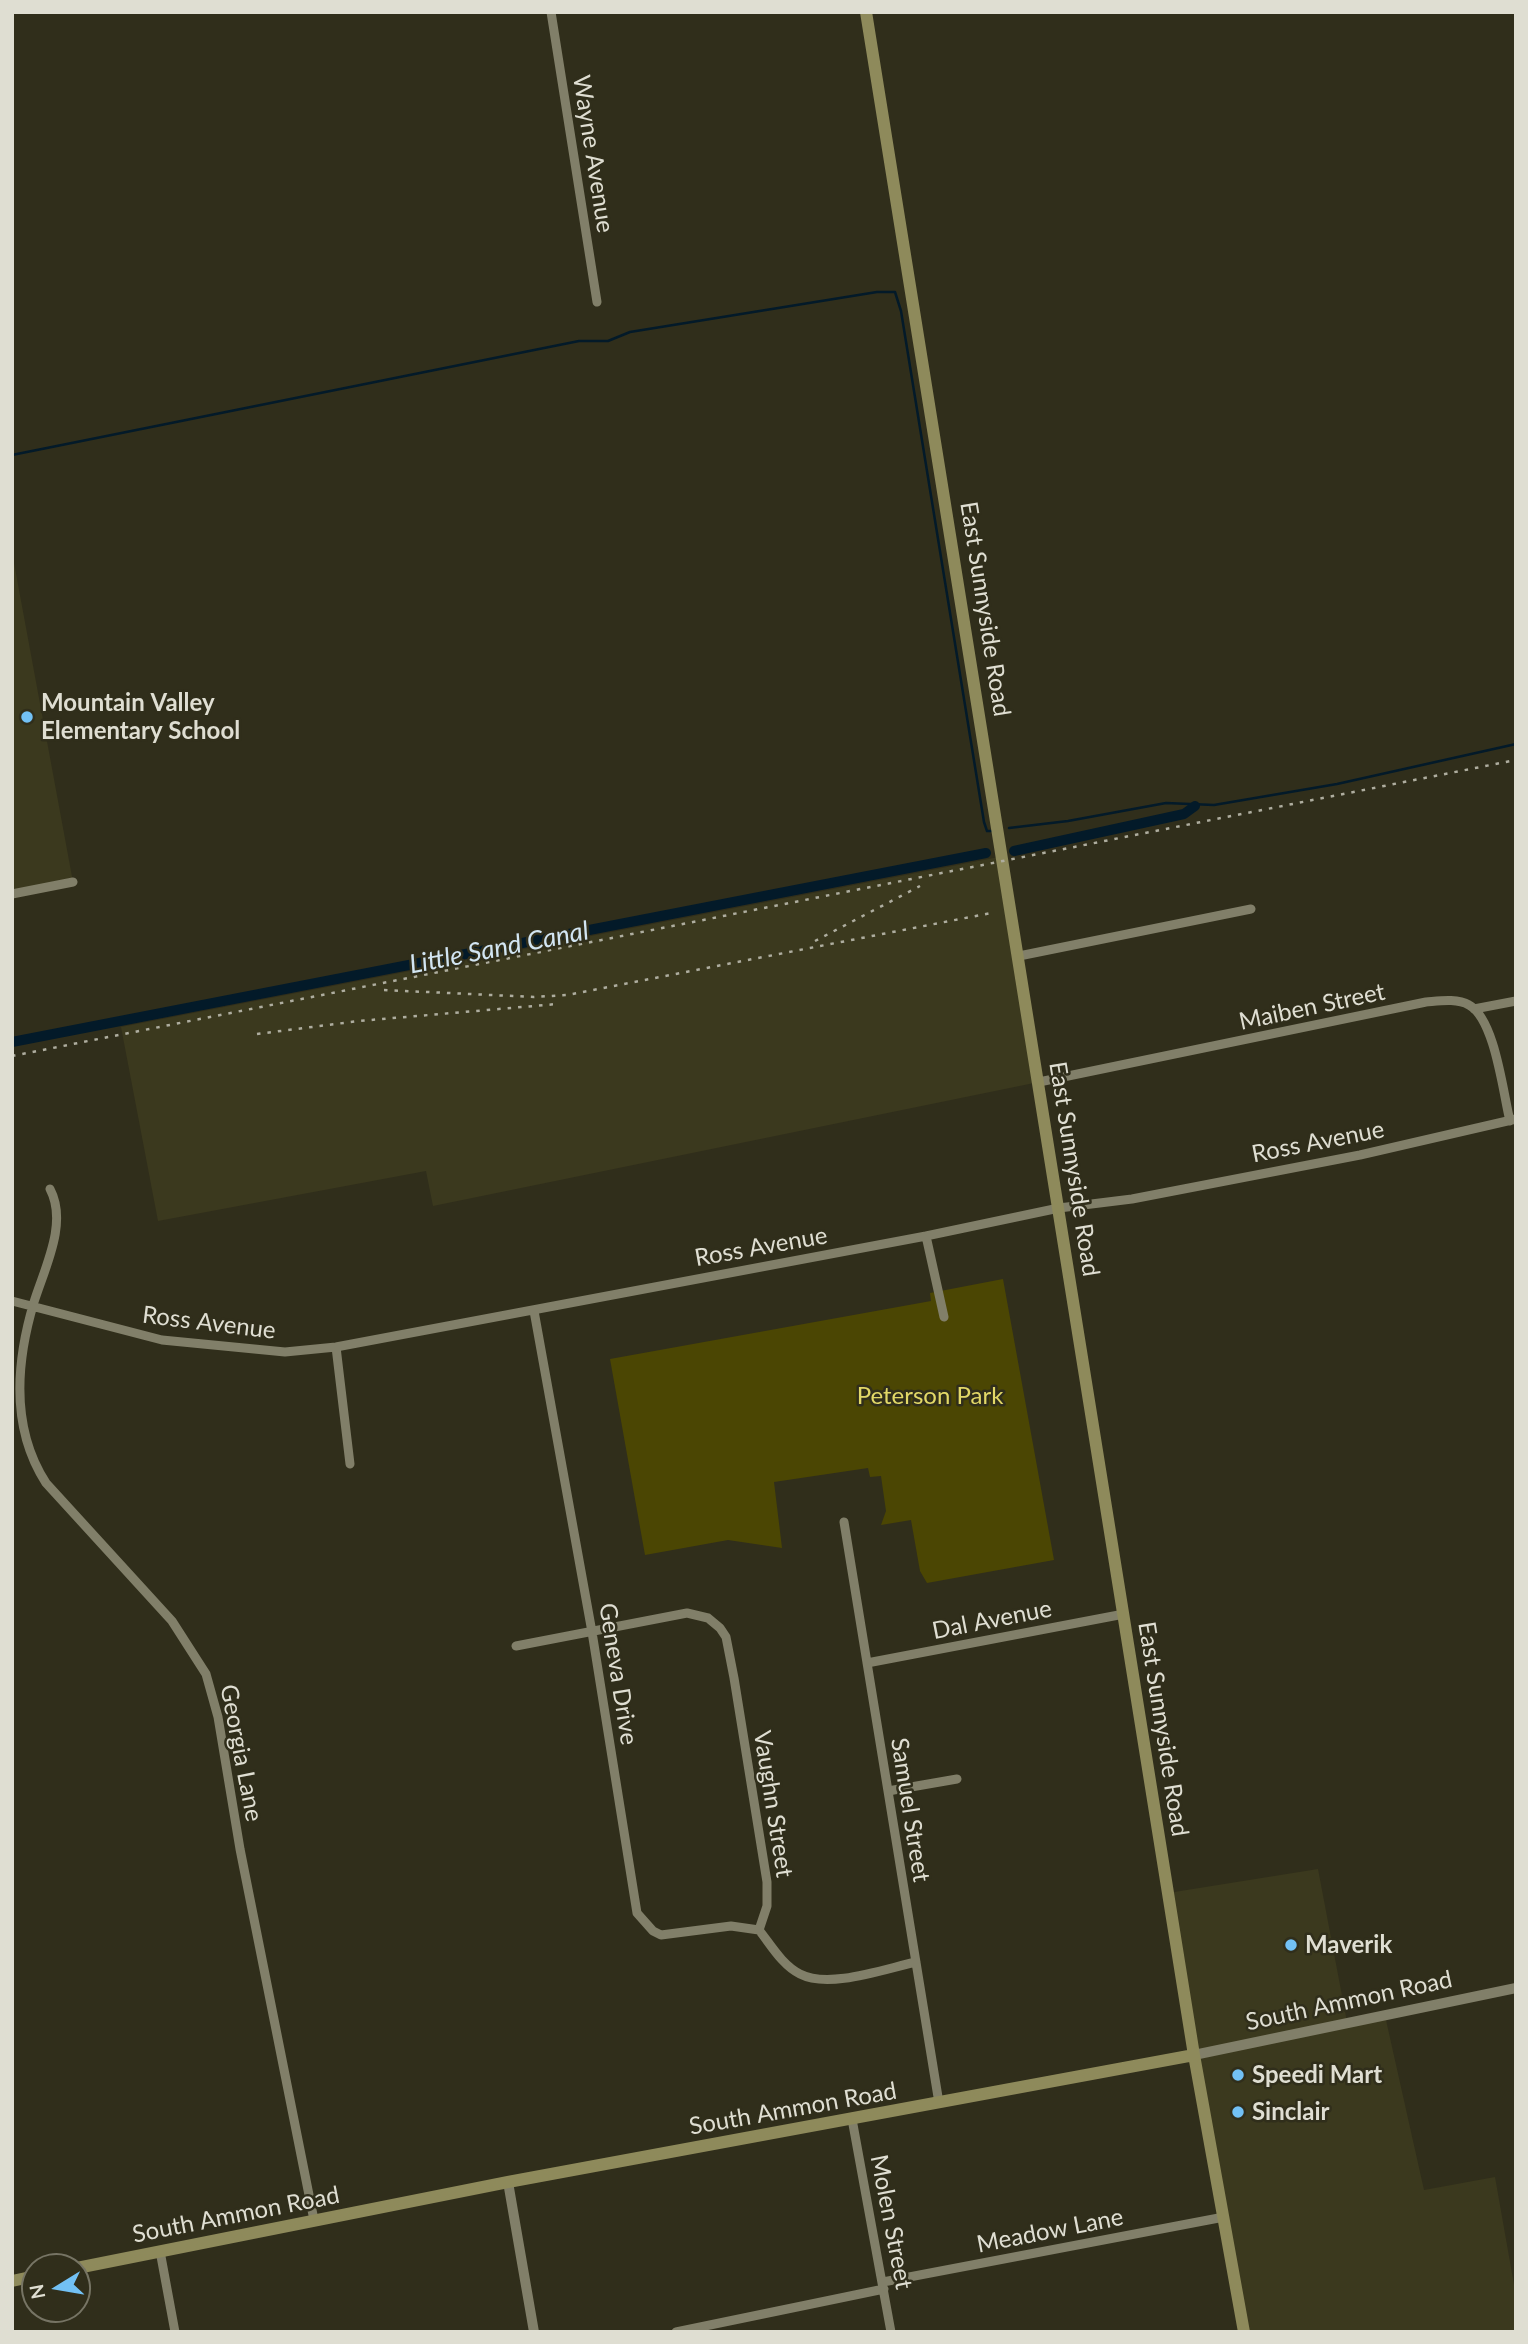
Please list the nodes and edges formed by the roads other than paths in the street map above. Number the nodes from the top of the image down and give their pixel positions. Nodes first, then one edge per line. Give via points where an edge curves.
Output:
1 (551, 12) edge
2 (866, 12) edge
3 (597, 302) dead end
4 (73, 883) dead end
5 (12, 894) edge
6 (1251, 909) dead end
7 (1019, 956) junction
8 (1516, 1000) edge
9 (1474, 1009) junction
10 (1040, 1082) junction
11 (1513, 1120) edge
12 (50, 1189) dead end
13 (1059, 1208) junction
14 (926, 1236) junction
15 (12, 1301) edge
16 (33, 1305) junction
17 (534, 1311) junction
18 (944, 1317) dead end
19 (336, 1347) junction
20 (350, 1464) dead end
21 (844, 1522) dead end
22 (1124, 1614) junction
23 (592, 1632) junction
24 (516, 1646) dead end
25 (867, 1664) junction
26 (957, 1779) dead end
27 (888, 1791) junction
28 (759, 1930) junction
29 (916, 1962) junction
30 (1516, 1988) edge
31 (1194, 2055) junction
32 (939, 2103) junction
33 (852, 2119) junction
34 (508, 2182) junction
35 (1224, 2217) junction
36 (314, 2220) junction
37 (160, 2251) junction
38 (91, 2265) edge
39 (884, 2285) junction
40 (175, 2332) edge
41 (534, 2332) edge
42 (676, 2332) edge
43 (891, 2332) edge
44 (1244, 2332) edge

1 - 3 street, Wayne Avenue
2 - 7 main road, East Sunnyside Road
4 - 5 street
6 - 7 street
7 - 10 main road, East Sunnyside Road
8 - 9 street
9 - 10 street, Maiben Street via 1457,1002 1426,1002
9 - 11 street via 1488,1029
10 - 13 main road, East Sunnyside Road
11 - 13 street, Ross Avenue via 1360,1155 1132,1199
12 - 16 street, Georgia Lane via 58,1203 57,1222
13 - 14 street, Ross Avenue
13 - 22 main road, East Sunnyside Road
14 - 17 street, Ross Avenue
14 - 18 street
15 - 16 street, Ross Avenue
16 - 19 street, Ross Avenue via 162,1340 285,1352
16 - 36 street, Georgia Lane via 19,1387 19,1410 33,1462 46,1483 172,1621 208,1682
17 - 19 street, Ross Avenue
17 - 23 street, Geneva Drive
19 - 20 street
21 - 25 street, Samuel Street
22 - 25 street, Dal Avenue
22 - 31 main road, East Sunnyside Road
23 - 24 street
23 - 28 street, Geneva Drive via 637,1913 661,1935 732,1926
23 - 28 street, Vaughn Street via 687,1613 708,1618 726,1637 767,1882 767,1906
25 - 27 street, Samuel Street
26 - 27 street
27 - 29 street, Samuel Street
28 - 29 street via 799,1973 823,1981
29 - 32 street, Samuel Street
30 - 31 street, South Ammon Road
31 - 32 main road, South Ammon Road
31 - 35 main road, East Sunnyside Road
32 - 33 main road, South Ammon Road
33 - 34 main road, South Ammon Road
33 - 39 street, Molen Street
34 - 36 main road, South Ammon Road
34 - 41 street
35 - 39 street, Meadow Lane
35 - 44 main road, East Sunnyside Road
36 - 37 main road, South Ammon Road
37 - 38 main road, South Ammon Road
37 - 40 street
39 - 42 street, Meadow Lane
39 - 43 street, Molen Street

